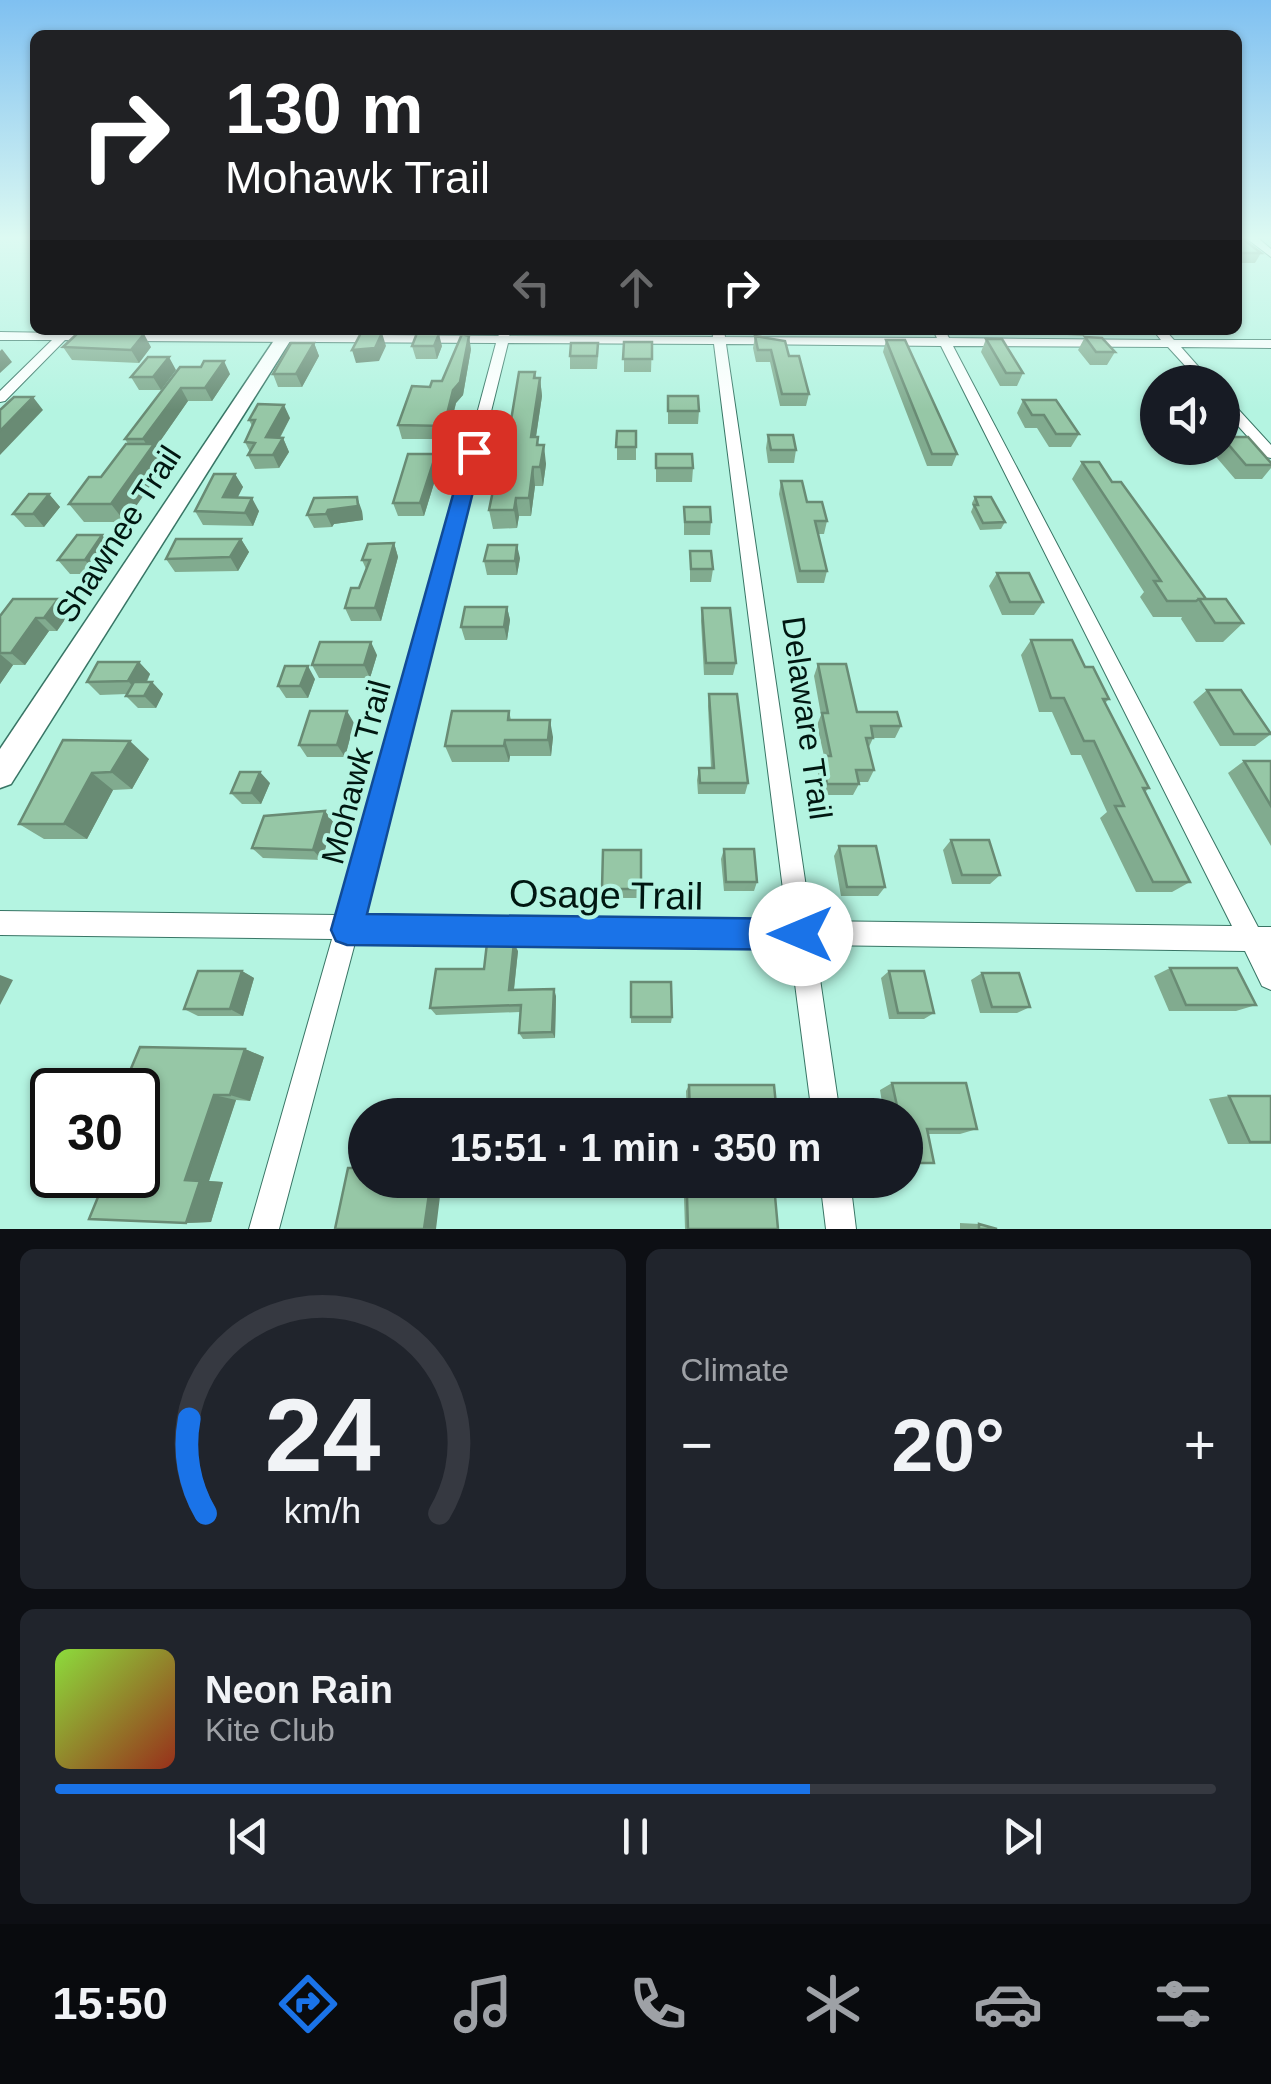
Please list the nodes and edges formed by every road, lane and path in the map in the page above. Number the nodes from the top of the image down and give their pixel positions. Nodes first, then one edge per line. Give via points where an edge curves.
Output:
1 (30, 335) edge
2 (64, 335) edge
3 (286, 335) edge
4 (396, 335) edge
5 (1164, 335) edge
6 (0, 336) edge
7 (504, 336) edge
8 (719, 336) edge
9 (942, 336) edge
10 (1172, 344) junction
11 (1271, 344) edge
12 (1191, 365) edge
13 (0, 398) edge
14 (1240, 420) edge
15 (1271, 454) edge
16 (0, 774) edge
17 (0, 923) edge
18 (347, 930) junction
19 (801, 934) junction
20 (1261, 939) edge
21 (1271, 976) edge
22 (824, 1098) edge
23 (837, 1198) edge
24 (264, 1229) edge
25 (841, 1229) edge

1 - 6 street
2 - 13 street
3 - 16 street, Shawnee Trail
4 - 7 street
5 - 10 street
7 - 8 street
7 - 18 street, Mohawk Trail
8 - 9 street
8 - 19 street, Delaware Trail
9 - 10 street
9 - 20 street
10 - 11 street
10 - 12 street
14 - 15 street
17 - 18 street, Osage Trail
18 - 19 street, Osage Trail
18 - 24 street, Mohawk Trail
19 - 20 street, Osage Trail
19 - 22 street, Delaware Trail
20 - 21 street
23 - 25 street

